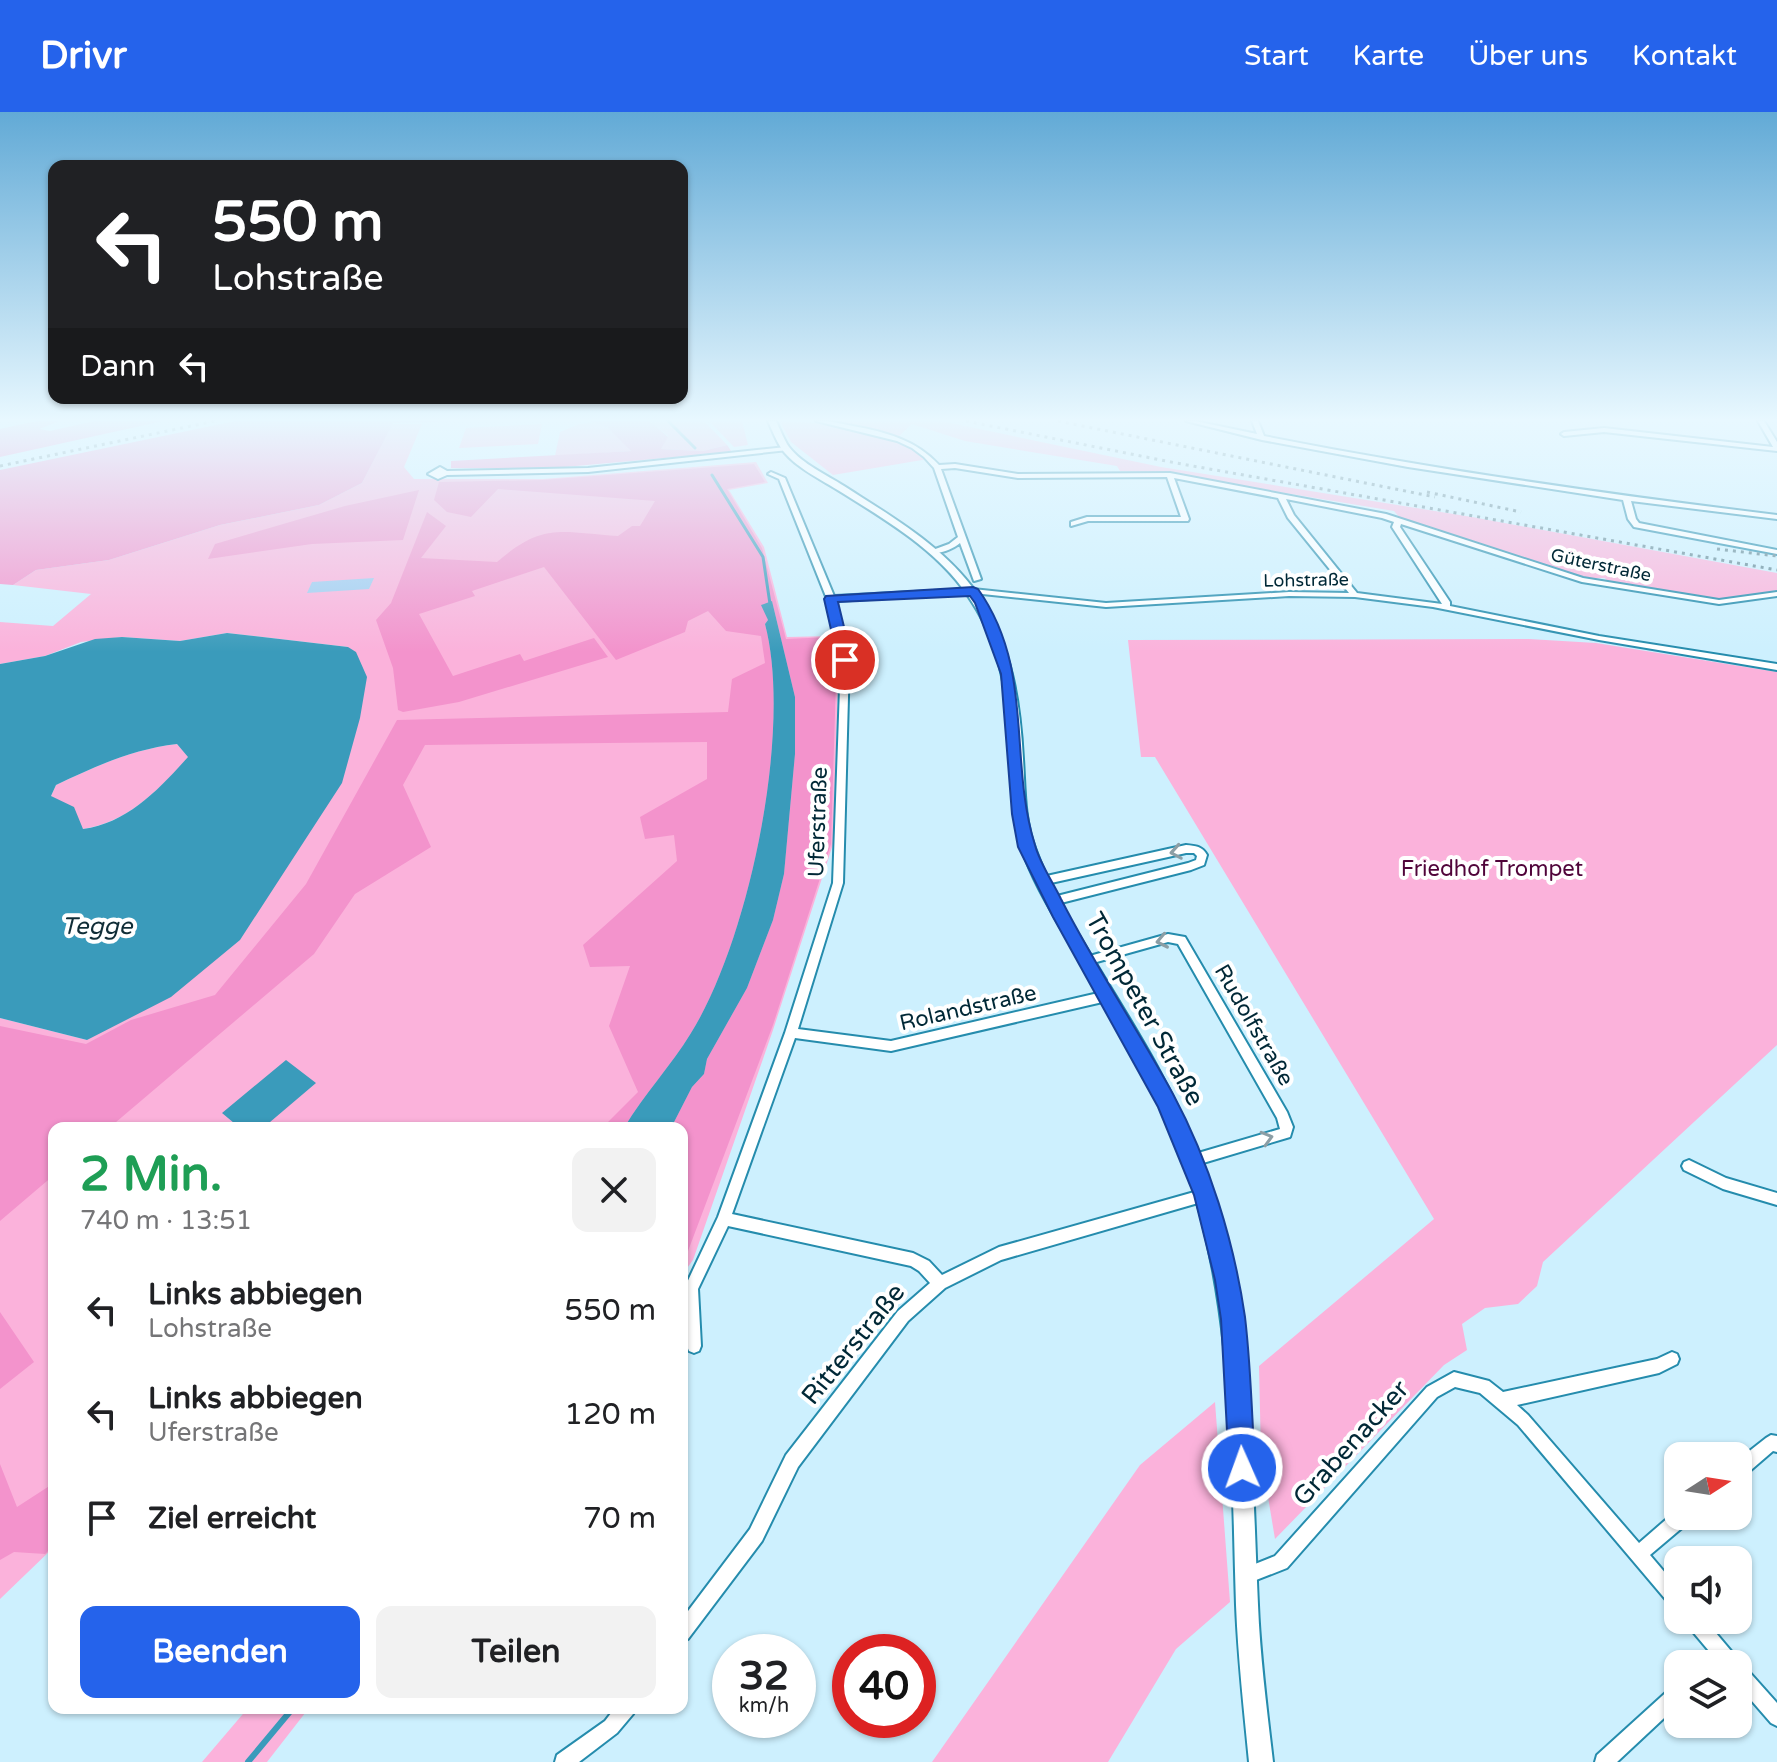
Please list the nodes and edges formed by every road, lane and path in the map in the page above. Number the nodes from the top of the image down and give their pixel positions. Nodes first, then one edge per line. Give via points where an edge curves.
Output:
1 (790, 498) edge
2 (854, 498) edge
3 (949, 498) edge
4 (1178, 498) edge
5 (1282, 498) edge
6 (1287, 498) edge
7 (1626, 498) edge
8 (1634, 498) edge
9 (1777, 517) edge
10 (1398, 521) junction
11 (1074, 524) dead end
12 (963, 537) junction
13 (934, 551) junction
14 (1777, 552) edge
15 (975, 585) junction
16 (1777, 594) edge
17 (1355, 595) junction
18 (831, 599) junction
19 (1446, 608) junction
20 (1777, 667) edge
21 (1042, 881) junction
22 (1053, 901) junction
23 (1086, 961) junction
24 (1107, 996) junction
25 (791, 1033) junction
26 (1193, 1160) junction
27 (1689, 1166) dead end
28 (1205, 1195) junction
29 (1777, 1199) edge
30 (724, 1219) junction
31 (940, 1283) junction
32 (694, 1346) dead end
33 (1672, 1359) dead end
34 (1503, 1400) junction
35 (1777, 1444) edge
36 (1752, 1459) edge
37 (1666, 1530) edge
38 (1638, 1554) junction
39 (1246, 1576) junction
40 (1664, 1585) edge
41 (688, 1625) edge
42 (1752, 1688) edge
43 (1664, 1706) edge
44 (622, 1714) edge
45 (1777, 1717) edge
46 (564, 1762) edge
47 (1261, 1762) edge
48 (1604, 1762) edge

1 - 18 street, Uferstraße
2 - 13 street
3 - 12 street, Trompeter Straße
4 - 11 street via 1185,519 1087,519
5 - 17 street
6 - 10 street, Güterstraße
7 - 14 street via 1637,525
8 - 9 street
10 - 16 street, Güterstraße via 1590,582 1701,600 1734,602
10 - 19 street via 1396,527
12 - 13 street
12 - 15 street, Trompeter Straße
13 - 15 street
15 - 17 street, Lohstraße via 1106,605
15 - 18 street, Lohstraße
15 - 21 street, Trompeter Straße via 1008,674 1021,823
17 - 19 street, Lohstraße
18 - 25 street, Uferstraße via 845,672 838,883
19 - 20 street, Lohstraße
21 - 22 street, Trompeter Straße
22 -> 21 street, Trompeter Straße via 1191,866 1203,857 1186,849
22 - 23 street, Trompeter Straße
23 - 24 street, Trompeter Straße
26 -> 23 street, Rudolfstraße via 1285,1133 1287,1127 1181,940 1168,938
24 - 25 street, Rolandstraße via 891,1046
24 - 26 street, Trompeter Straße
25 - 30 street, Uferstraße
26 - 28 street, Trompeter Straße
27 - 29 street
28 - 31 street, Ritterstraße via 999,1254
28 - 39 street, Trompeter Straße via 1235,1333
30 - 31 street via 913,1260
30 - 32 street, Uferstraße via 691,1289
31 - 41 street, Ritterstraße via 903,1316 792,1461 756,1535
33 - 34 street
34 - 38 street, Grabenacker
34 - 39 street, Grabenacker via 1475,1382 1454,1379 1440,1386 1281,1562
35 - 36 street
37 - 38 street
38 - 40 street, Grabenacker
39 - 47 street, Trompeter Straße
42 - 45 street
43 - 48 street
44 - 46 street

